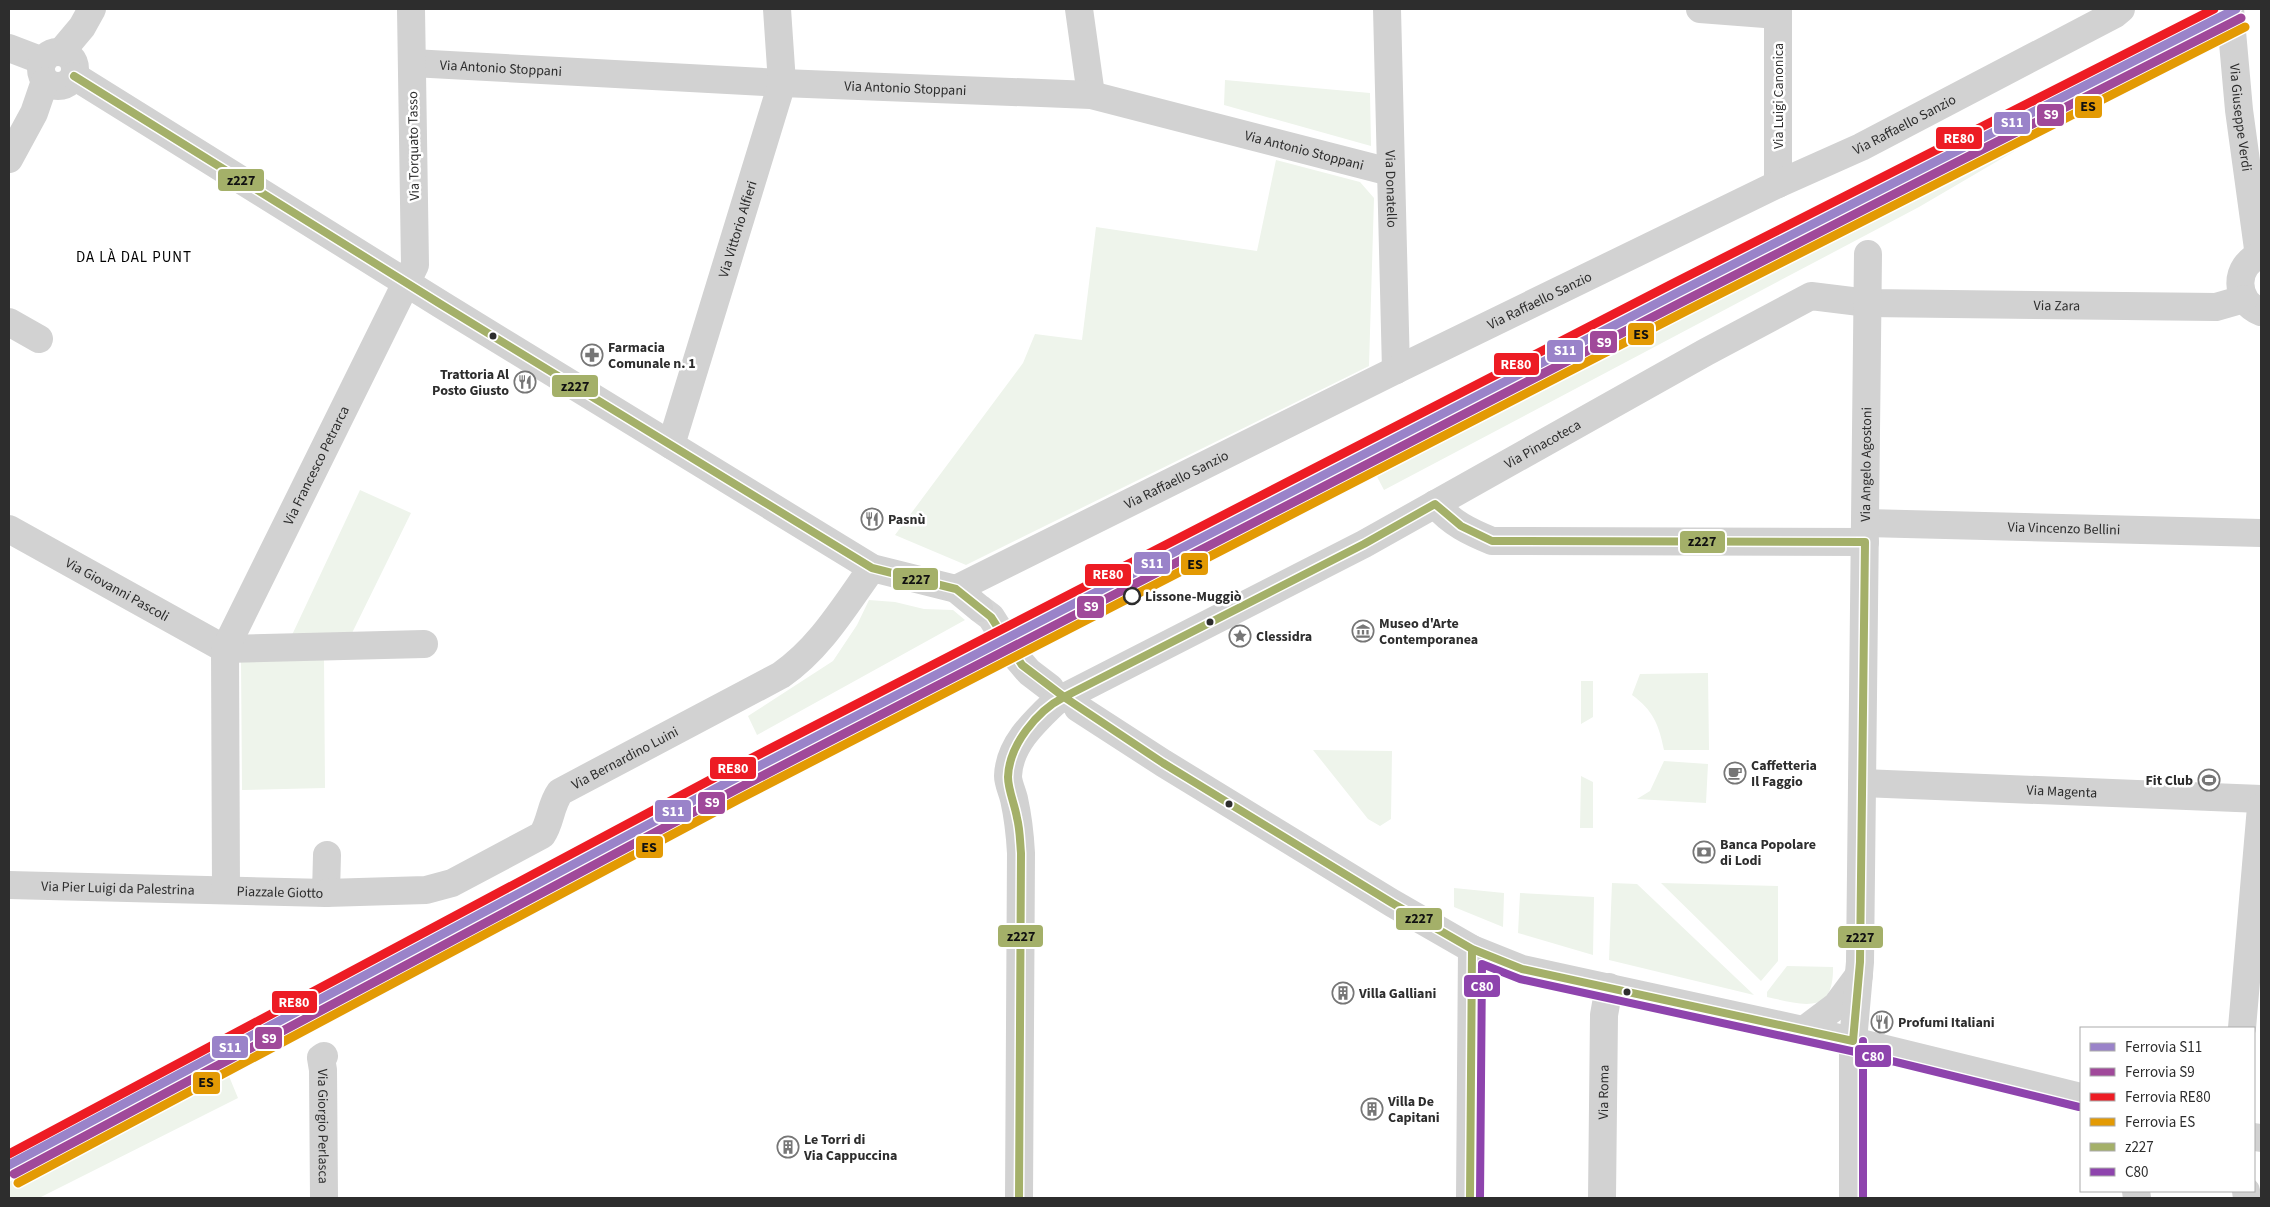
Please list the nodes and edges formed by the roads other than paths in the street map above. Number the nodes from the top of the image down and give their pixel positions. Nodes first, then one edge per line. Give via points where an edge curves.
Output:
1 (92, 9) edge
2 (411, 9) edge
3 (776, 9) edge
4 (1079, 9) edge
5 (1387, 9) edge
6 (1700, 9) edge
7 (2121, 9) edge
8 (2230, 9) edge
9 (1778, 12) edge
10 (9, 48) edge
11 (412, 63) junction
12 (49, 65) junction
13 (782, 83) junction
14 (1091, 95) junction
15 (9, 159) edge
16 (1390, 172) junction
17 (1778, 184) junction
18 (1868, 254) dead end
19 (2260, 256) edge
20 (406, 281) junction
21 (1868, 303) junction
22 (2252, 305) edge
23 (9, 322) edge
24 (39, 339) dead end
25 (1396, 370) junction
26 (671, 445) junction
27 (1435, 504) junction
28 (9, 529) edge
29 (1866, 532) junction
30 (2261, 533) edge
31 (872, 568) junction
32 (956, 589) junction
33 (980, 608) tunnel mouth
34 (424, 644) dead end
35 (225, 649) junction
36 (1017, 658) tunnel mouth
37 (1061, 699) junction
38 (1862, 783) junction
39 (2261, 799) edge
40 (2261, 807) edge
41 (327, 855) dead end
42 (9, 885) edge
43 (226, 890) junction
44 (326, 893) junction
45 (1472, 949) junction
46 (1859, 975) junction
47 (1609, 987) junction
48 (2242, 1027) edge
49 (1804, 1030) junction
50 (1854, 1041) junction
51 (324, 1056) dead end
52 (2080, 1097) edge
53 (324, 1198) edge
54 (1019, 1198) edge
55 (1470, 1198) edge
56 (1602, 1198) edge
57 (1853, 1198) edge

1 - 12 street via 82,27
2 - 11 street, Via Torquato Tasso
3 - 13 street, Via Vittorio Alfieri
4 - 14 street
5 - 16 street, Via Donatello
6 - 9 street
7 - 17 street, Via Raffaello Sanzio via 1967,93 1861,147
8 - 19 street, Via Giuseppe Verdi via 2239,110
9 - 17 street, Via Luigi Canonica
10 - 12 street
11 - 13 street, Via Antonio Stoppani
11 - 20 street, Via Torquato Tasso via 415,265
12 - 15 street via 34,113
12 - 20 street via 58,87 64,86 74,76
13 - 14 street, Via Antonio Stoppani
13 - 26 street, Via Vittorio Alfieri
14 - 16 street, Via Antonio Stoppani
16 - 25 street, Via Donatello
17 - 25 street, Via Raffaello Sanzio
18 - 21 street, Via Angelo Agostoni
19 - 22 street, Via Giuseppe Verdi via 2245,266 2241,274 2240,291
20 - 26 street
20 - 35 street, Via Francesco Petrarca
21 - 22 street, Via Zara via 2216,308
21 - 27 street, Via Pinacoteca via 1811,296
21 - 29 street, Via Angelo Agostoni
23 - 24 street
25 - 32 street, Via Raffaello Sanzio
26 - 31 street
27 - 29 street, Via Vincenzo Bellini via 1463,529 1492,541
27 - 37 street, Via Pinacoteca via 1364,544
28 - 35 street, Via Giovanni Pascoli
29 - 30 street, Via Vincenzo Bellini
29 - 38 street, Via Angelo Agostoni
31 - 32 street
31 - 44 street, Via Bernardino Luini via 816,646 800,662 560,792 554,801 549,825 542,835 452,883 426,890
32 - 33 street
34 - 35 street
35 - 43 street, Via Francesco Petrarca
36 - 37 street
37 - 45 street
37 - 54 street, Via Pinacoteca via 1038,717 1020,739 1010,761 1008,778 1018,821 1021,853
38 - 39 street, Via Magenta
38 - 46 street, Via Angelo Agostoni
40 - 48 street
41 - 44 street, Piazzale Giotto
42 - 43 street, Via Pier Luigi da Palestrina
43 - 44 street, Piazzale Giotto
45 - 47 street via 1522,969
45 - 55 street
46 - 49 street via 1836,1006
46 - 50 street, Via Angelo Agostoni
47 - 49 street
47 - 56 street, Via Roma via 1604,1015
49 - 50 street
50 - 52 street
50 - 57 street, Via Angelo Agostoni
51 - 53 street, Via Giorgio Perlasca via 321,1058

